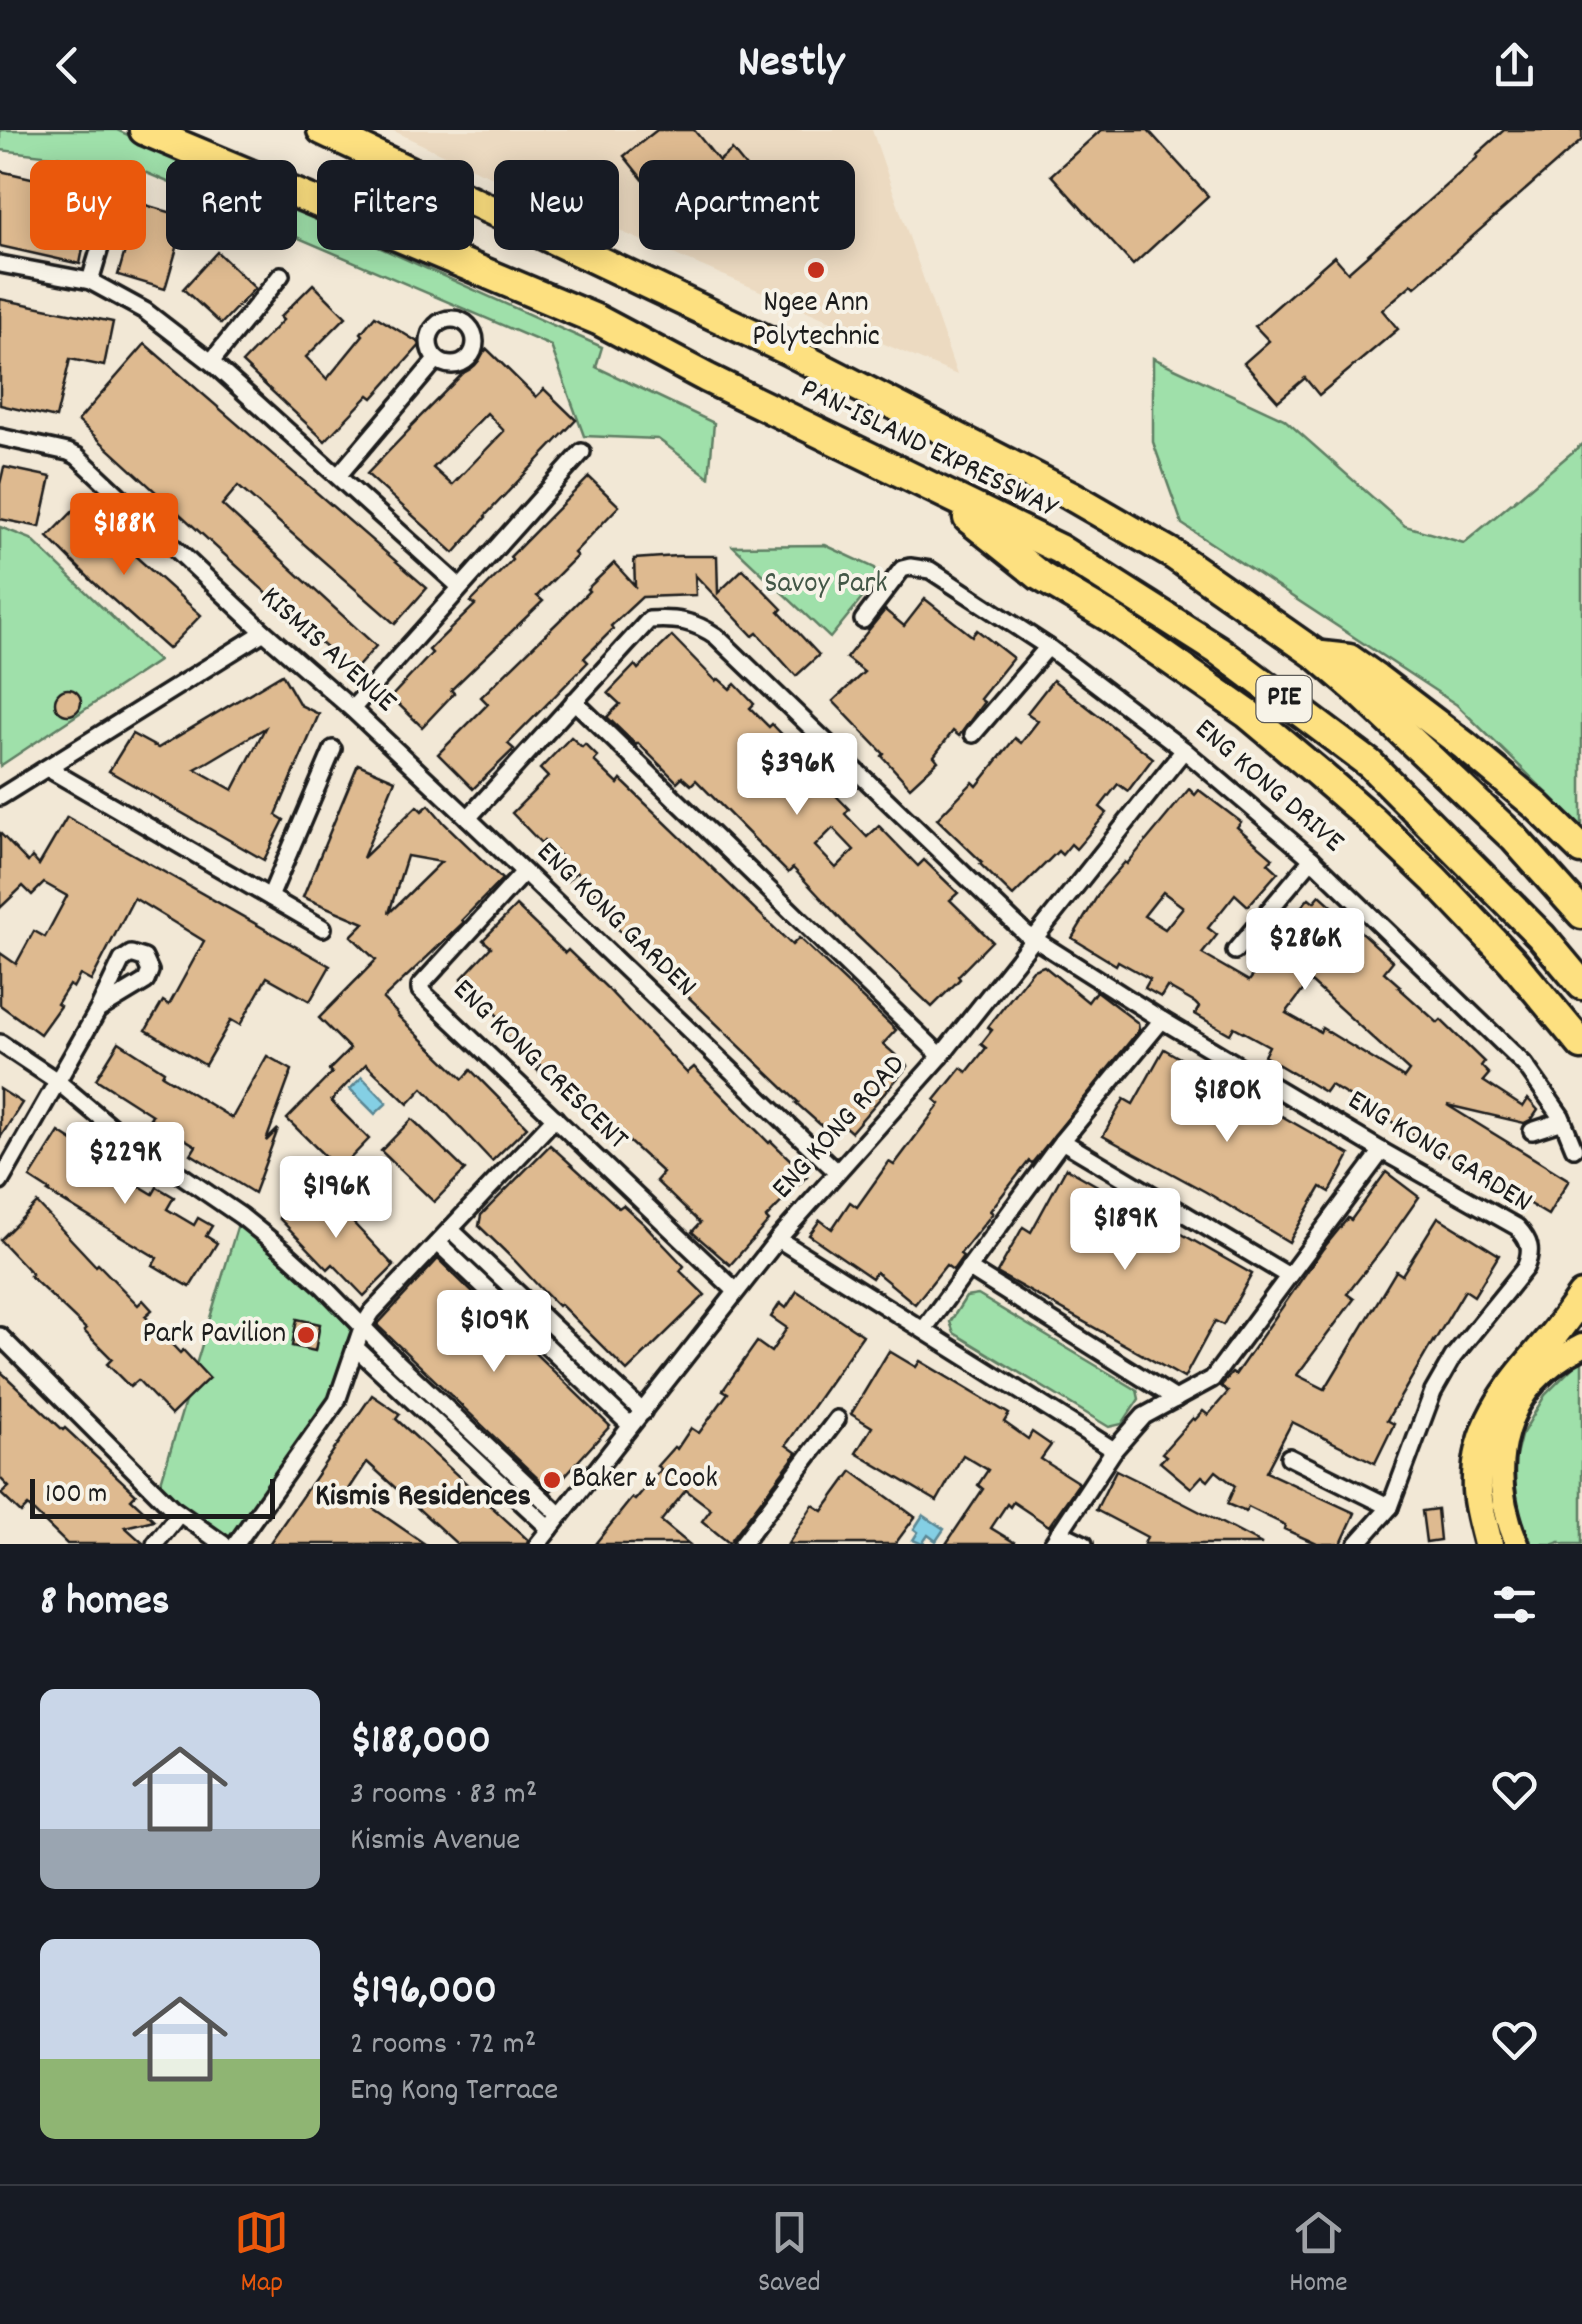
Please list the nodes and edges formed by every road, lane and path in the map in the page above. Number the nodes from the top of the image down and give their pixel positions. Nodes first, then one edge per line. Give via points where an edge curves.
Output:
1 (144, 130) edge
2 (322, 130) edge
3 (99, 250) edge
4 (0, 264) edge
5 (282, 275) dead end
6 (90, 281) junction
7 (436, 360) dead end
8 (211, 362) junction
9 (0, 437) edge
10 (582, 452) dead end
11 (338, 476) junction
12 (930, 487) junction
13 (460, 587) junction
14 (863, 620) dead end
15 (264, 632) junction
16 (1048, 646) junction
17 (1318, 656) junction
18 (574, 702) junction
19 (352, 709) junction
20 (973, 734) dead end
21 (333, 750) dead end
22 (1184, 750) junction
23 (47, 768) junction
24 (0, 797) edge
25 (468, 818) junction
26 (1582, 850) edge
27 (1312, 859) junction
28 (524, 872) junction
29 (270, 897) junction
30 (1582, 914) edge
31 (324, 928) dead end
32 (1034, 940) junction
33 (1235, 951) dead end
34 (1582, 985) edge
35 (98, 1010) dead end
36 (1162, 1020) junction
37 (0, 1043) edge
38 (1582, 1045) edge
39 (940, 1056) junction
40 (58, 1082) junction
41 (555, 1118) junction
42 (1562, 1118) junction
43 (1532, 1132) dead end
44 (1062, 1141) junction
45 (1574, 1148) dead end
46 (1382, 1151) junction
47 (837, 1172) junction
48 (0, 1182) edge
49 (450, 1229) junction
50 (778, 1240) junction
51 (438, 1243) junction
52 (968, 1268) junction
53 (1287, 1275) junction
54 (736, 1291) junction
55 (1582, 1296) edge
56 (362, 1328) junction
57 (924, 1329) junction
58 (0, 1336) edge
59 (356, 1346) junction
60 (1582, 1346) edge
61 (1176, 1399) junction
62 (642, 1412) junction
63 (838, 1419) dead end
64 (630, 1425) junction
65 (1114, 1450) junction
66 (1289, 1457) dead end
67 (1390, 1507) junction
68 (179, 1514) junction
69 (560, 1515) junction
70 (550, 1529) junction
71 (1056, 1538) edge
72 (155, 1544) edge
73 (222, 1544) edge
74 (236, 1544) edge
75 (538, 1544) edge
76 (742, 1544) edge
77 (1084, 1544) edge
78 (1357, 1544) edge
79 (1488, 1544) edge
80 (1517, 1544) edge

1 - 12 highway, PAN-ISLAND EXPRESSWAY / PIE via 598,320
2 - 17 highway, PAN-ISLAND EXPRESSWAY / PIE via 787,350 1070,495 1174,555
3 - 6 street
4 - 6 street
5 - 8 street
6 - 8 street via 146,311
7 - 11 street
8 - 11 street
9 - 15 street, KISMIS AVENUE via 78,456
10 - 13 street
11 - 13 street
12 - 34 highway, PAN-ISLAND EXPRESSWAY / PIE via 1075,559 1218,650 1370,764
12 - 38 highway via 1040,576 1248,714 1331,784 1512,961
13 - 19 street
14 - 16 street, ENG KONG DRIVE via 910,567 930,570
15 - 19 street, KISMIS AVENUE
15 - 23 street
16 - 20 street
16 - 22 street, ENG KONG DRIVE
17 - 26 highway via 1362,667 1466,746
17 - 30 highway, PAN-ISLAND EXPRESSWAY / PIE via 1514,838
18 - 25 street, ENG KONG GARDEN
18 - 32 street, ENG KONG GARDEN via 650,620 696,623
18 - 39 street
19 - 25 street, KISMIS AVENUE
21 - 29 street
22 - 27 street, ENG KONG DRIVE
22 - 32 street, ENG KONG ROAD
23 - 24 street
23 - 29 street
25 - 28 street, ENG KONG GARDEN
27 - 33 street
27 - 42 street, ENG KONG DRIVE via 1525,1065
28 - 41 street, ENG KONG CRESCENT via 419,988
28 - 47 street, ENG KONG GARDEN
29 - 31 street
32 - 36 street, ENG KONG GARDEN
32 - 39 street, ENG KONG ROAD
35 - 40 street
36 - 44 street
36 - 46 street, ENG KONG GARDEN
37 - 40 street
39 - 47 street, ENG KONG ROAD
40 - 48 street
40 - 56 street via 115,1130 241,1216
41 - 49 street
41 - 54 street, ENG KONG CRESCENT
42 - 43 street
42 - 45 street, ENG KONG DRIVE
44 - 52 street
44 - 53 street
46 - 53 street
46 - 67 street, ENG KONG GARDEN via 1517,1227 1532,1254 1432,1392
47 - 50 street, ENG KONG ROAD
49 - 51 street
49 - 62 street
50 - 54 street, ENG KONG ROAD
50 - 57 street
51 - 56 street
51 - 64 street
52 - 57 street
52 - 61 street
53 - 61 street via 1212,1380
54 - 62 street, ENG KONG ROAD
55 - 79 highway via 1488,1422 1478,1491
56 - 59 street
56 - 69 street
57 - 65 street
58 - 68 street
59 - 70 street
59 - 74 street via 337,1402
60 - 80 main road via 1529,1388 1507,1431 1501,1489
61 - 65 street via 1146,1414
62 - 64 street, ENG KONG ROAD
63 - 76 street
64 - 69 street, ENG KONG ROAD
65 - 71 street
66 - 67 street
67 - 78 street
68 - 72 street
68 - 73 street
69 - 70 street, ENG KONG ROAD
70 - 75 street, ENG KONG ROAD
71 - 77 street

